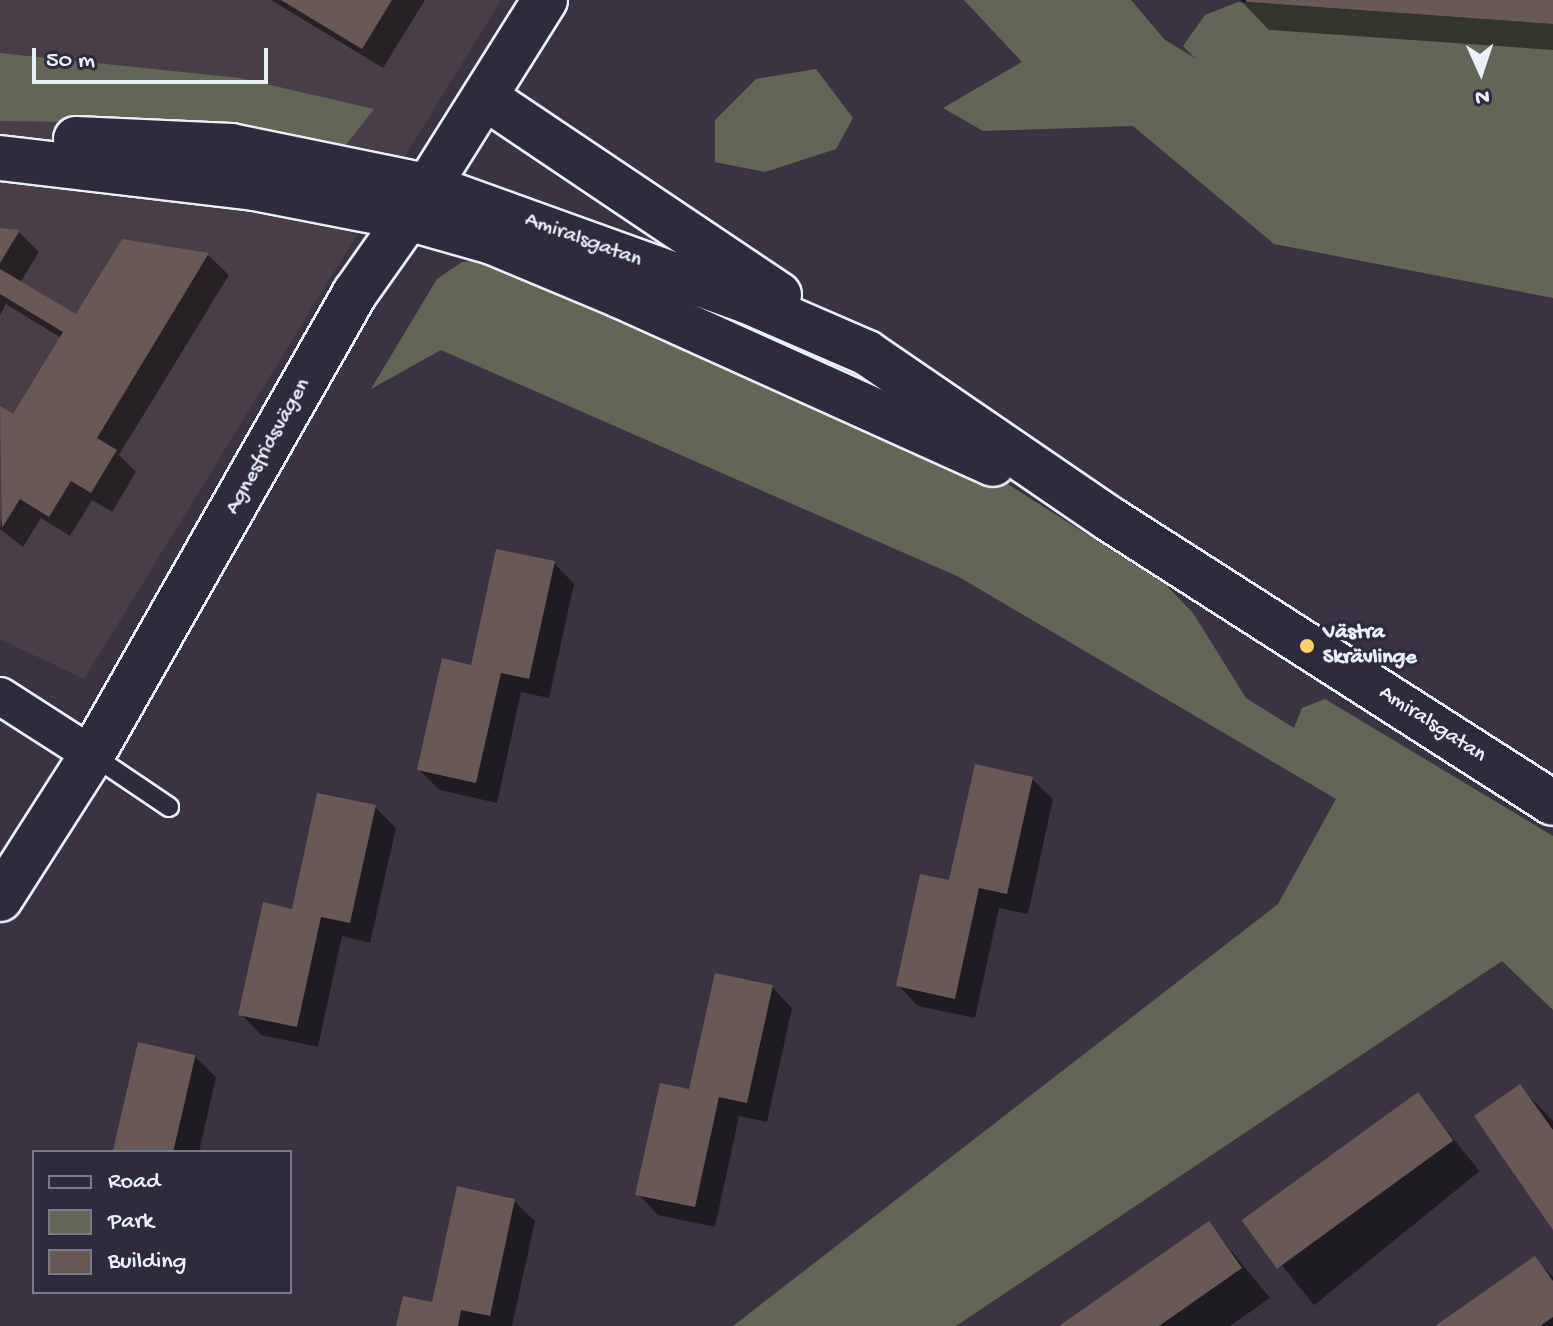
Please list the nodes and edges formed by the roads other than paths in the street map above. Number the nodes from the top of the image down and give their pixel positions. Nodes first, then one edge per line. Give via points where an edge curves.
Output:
1 (545, 0) edge
2 (486, 98) junction
3 (0, 140) edge
4 (0, 158) edge
5 (419, 202) junction
6 (867, 353) junction
7 (1108, 518) junction
8 (0, 696) edge
9 (92, 755) junction
10 (1548, 800) edge
11 (169, 807) dead end
12 (0, 899) edge

1 - 2 main road, Agnesfridsvägen
2 - 5 main road, Agnesfridsvägen
2 - 6 main road
3 - 5 main road, Amiralsgatan via 231,146
4 - 5 main road, Amiralsgatan
5 - 6 main road, Amiralsgatan via 747,301
5 - 7 main road, Amiralsgatan via 492,242
5 - 9 main road, Agnesfridsvägen via 355,293
6 - 7 main road, Amiralsgatan
7 - 10 main road, Amiralsgatan
8 - 9 street
9 - 11 lane
9 - 12 main road, Agnesfridsvägen

